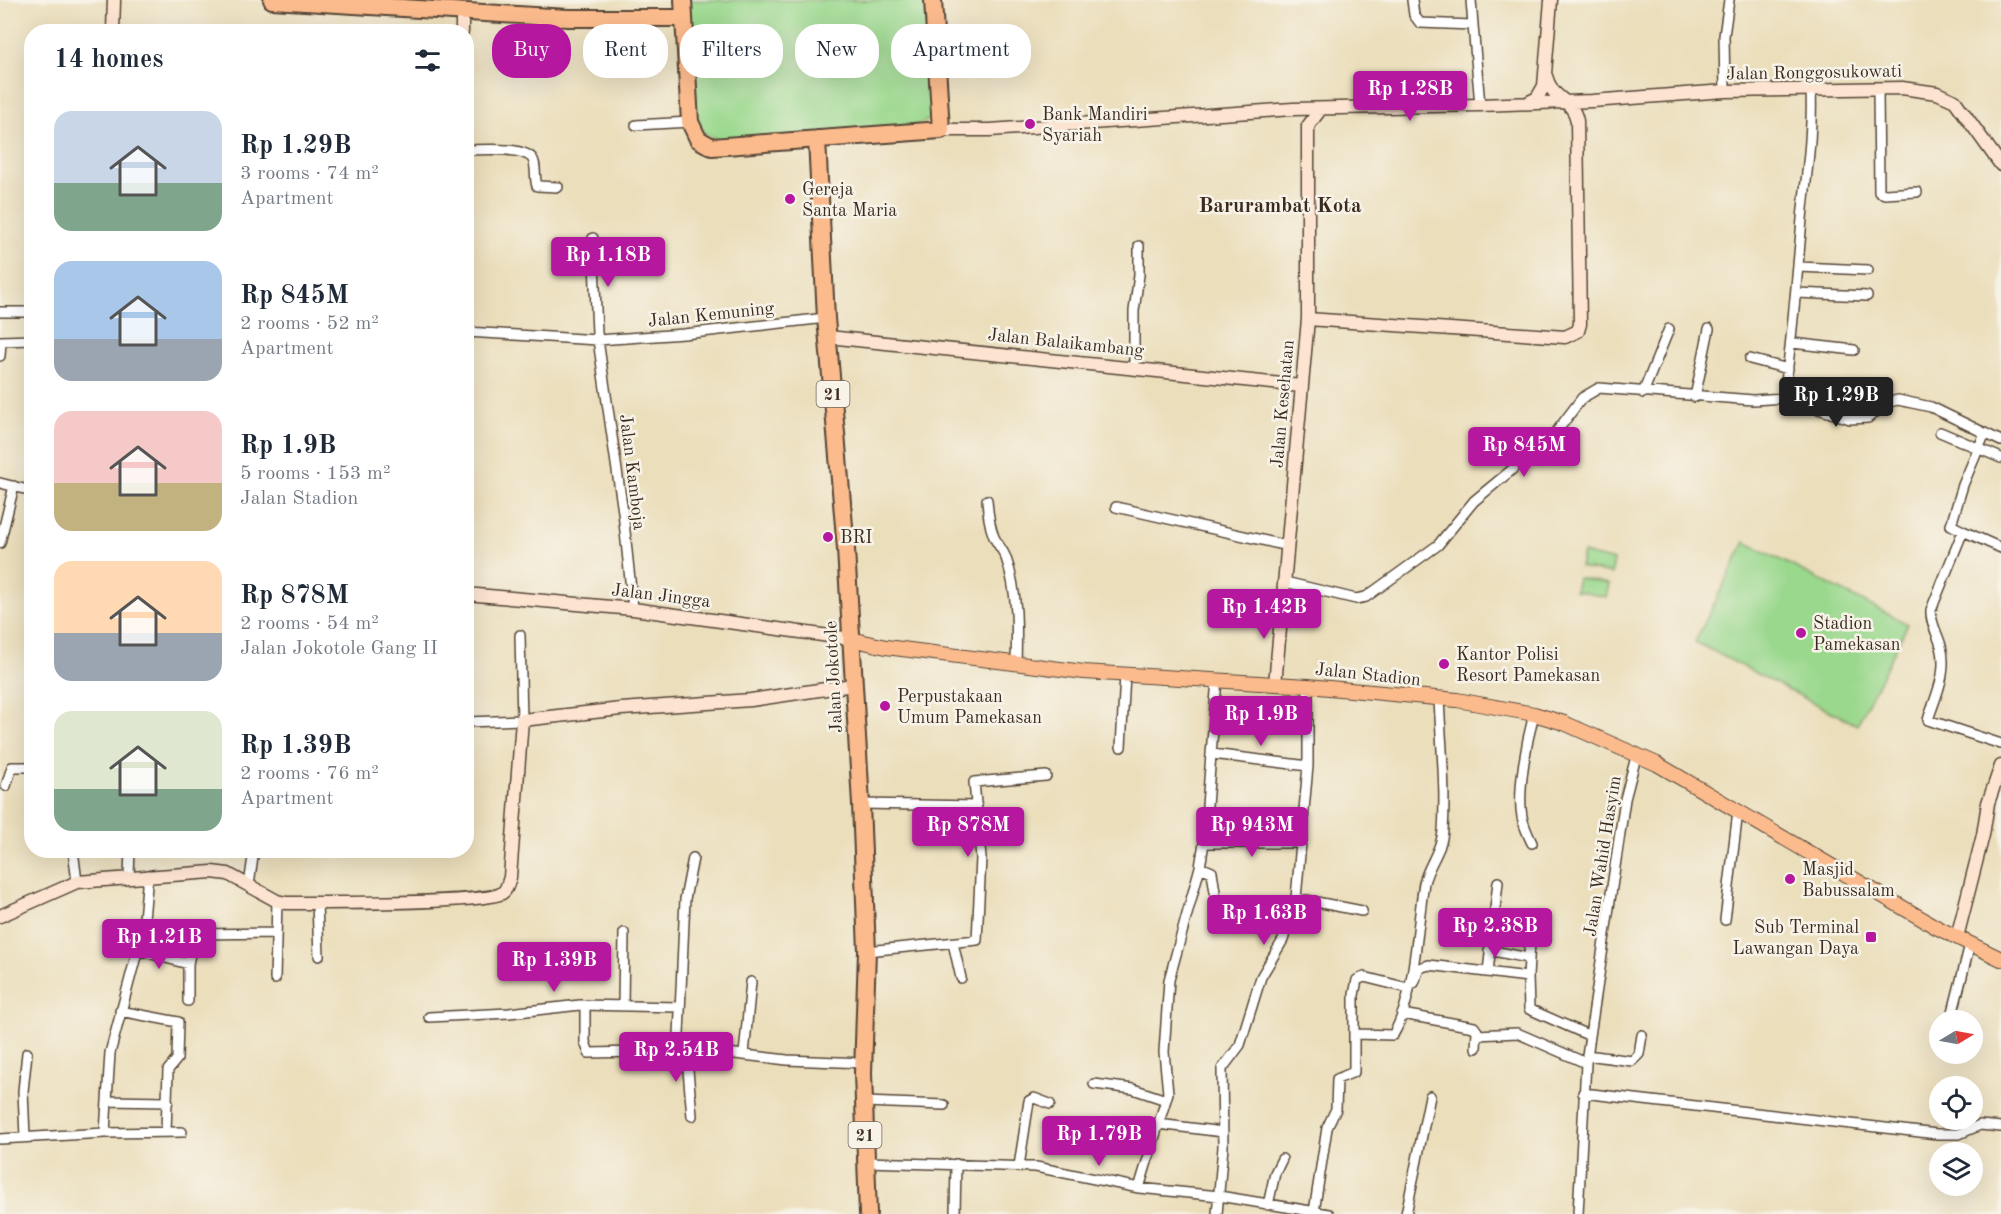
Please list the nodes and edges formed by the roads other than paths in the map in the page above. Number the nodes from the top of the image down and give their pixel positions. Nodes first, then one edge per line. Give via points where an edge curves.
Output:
1 (114, 0) edge
2 (272, 0) edge
3 (683, 0) edge
4 (933, 0) edge
5 (1412, 0) edge
6 (1471, 0) edge
7 (1551, 0) edge
8 (1729, 0) edge
9 (462, 7) edge
10 (684, 18) junction
11 (113, 24) edge
12 (462, 24) edge
13 (1473, 25) junction
14 (1546, 76) junction
15 (1878, 89) junction
16 (1725, 91) junction
17 (1811, 91) junction
18 (1564, 101) junction
19 (1592, 101) junction
20 (1527, 103) junction
21 (1480, 105) junction
22 (1293, 109) junction
23 (1320, 110) junction
24 (1578, 121) junction
25 (690, 122) junction
26 (636, 125) dead end
27 (1308, 126) junction
28 (941, 130) junction
29 (817, 139) junction
30 (474, 150) edge
31 (2001, 165) edge
32 (558, 187) dead end
33 (1917, 192) dead end
34 (592, 238) dead end
35 (1139, 246) dead end
36 (1798, 267) junction
37 (1868, 270) dead end
38 (1796, 293) junction
39 (1867, 296) dead end
40 (0, 312) edge
41 (24, 312) edge
42 (826, 318) junction
43 (1308, 319) junction
44 (1669, 329) dead end
45 (1709, 329) dead end
46 (474, 332) edge
47 (828, 337) junction
48 (24, 340) edge
49 (598, 340) junction
50 (0, 341) edge
51 (1792, 343) junction
52 (1854, 351) dead end
53 (0, 356) edge
54 (1750, 360) dead end
55 (1134, 367) junction
56 (1788, 369) junction
57 (1301, 386) junction
58 (1643, 393) junction
59 (1695, 397) junction
60 (1784, 398) junction
61 (1940, 432) dead end
62 (1982, 441) junction
63 (2001, 441) edge
64 (2001, 458) edge
65 (0, 483) edge
66 (14, 486) junction
67 (24, 489) edge
68 (987, 500) dead end
69 (1116, 507) dead end
70 (1963, 531) junction
71 (0, 543) edge
72 (1288, 546) junction
73 (2001, 548) edge
74 (1284, 591) junction
75 (474, 595) edge
76 (633, 609) junction
77 (520, 635) dead end
78 (851, 644) junction
79 (1016, 665) junction
80 (1125, 675) junction
81 (1217, 680) junction
82 (1275, 684) junction
83 (853, 685) junction
84 (1308, 686) junction
85 (1439, 699) junction
86 (1534, 714) junction
87 (522, 720) junction
88 (474, 722) edge
89 (1215, 722) junction
90 (1268, 728) dead end
91 (2001, 744) edge
92 (1121, 747) dead end
93 (1637, 753) junction
94 (1212, 754) junction
95 (1308, 766) junction
96 (2001, 766) edge
97 (24, 767) edge
98 (1046, 776) dead end
99 (6, 786) dead end
100 (861, 804) junction
101 (978, 806) junction
102 (1738, 811) junction
103 (1204, 843) junction
104 (1301, 843) junction
105 (1532, 843) dead end
106 (74, 858) edge
107 (130, 858) edge
108 (253, 858) edge
109 (693, 858) dead end
110 (1200, 867) junction
111 (148, 875) junction
112 (129, 876) junction
113 (77, 882) junction
114 (1498, 882) dead end
115 (249, 885) junction
116 (1215, 892) dead end
117 (1296, 898) junction
118 (277, 901) junction
119 (317, 903) junction
120 (1362, 911) dead end
121 (0, 916) edge
122 (1725, 920) dead end
123 (276, 933) junction
124 (624, 933) dead end
125 (1957, 937) junction
126 (1530, 941) dead end
127 (953, 943) junction
128 (1970, 944) junction
129 (137, 950) junction
130 (1489, 950) junction
131 (867, 951) junction
132 (319, 956) dead end
133 (1528, 958) junction
134 (2001, 959) edge
135 (188, 964) junction
136 (1488, 972) junction
137 (1528, 977) junction
138 (961, 978) dead end
139 (275, 979) dead end
140 (752, 982) dead end
141 (1408, 988) junction
142 (188, 1001) dead end
143 (585, 1005) junction
144 (623, 1006) junction
145 (679, 1007) junction
146 (1954, 1010) edge
147 (120, 1011) junction
148 (1406, 1011) junction
149 (429, 1017) dead end
150 (1355, 1034) junction
151 (1477, 1035) junction
152 (1642, 1035) dead end
153 (1590, 1036) junction
154 (682, 1042) junction
155 (1476, 1048) dead end
156 (745, 1050) junction
157 (27, 1053) dead end
158 (864, 1053) junction
159 (1586, 1059) junction
160 (1094, 1084) dead end
161 (1583, 1094) junction
162 (1430, 1096) dead end
163 (1166, 1100) junction
164 (107, 1101) junction
165 (168, 1102) junction
166 (864, 1102) junction
167 (1050, 1104) dead end
168 (944, 1105) dead end
169 (692, 1116) dead end
170 (1158, 1124) junction
171 (2001, 1127) edge
172 (166, 1132) junction
173 (182, 1132) dead end
174 (1223, 1132) junction
175 (105, 1133) junction
176 (25, 1137) junction
177 (0, 1139) edge
178 (1282, 1159) dead end
179 (866, 1162) junction
180 (956, 1164) junction
181 (1019, 1166) junction
182 (1139, 1188) junction
183 (1219, 1196) junction
184 (1268, 1204) junction
185 (1314, 1212) junction
186 (868, 1214) edge
187 (955, 1214) edge
188 (1217, 1214) edge
189 (1329, 1214) edge
190 (1406, 1214) edge
191 (1578, 1214) edge

1 - 11 main road
2 - 9 highway
3 - 10 highway
4 - 28 highway
5 - 13 street via 1414,15 1420,23
6 - 13 street
7 - 14 main road
8 - 16 street via 1724,36
9 - 10 highway via 568,18
9 - 12 main road
10 - 25 highway
13 - 21 street
14 - 18 main road via 1552,92
14 - 20 main road via 1541,93
15 - 17 main road, Jalan Ronggosukowati
15 - 31 main road, Jalan Ronggosukowati via 1912,88 1955,101
15 - 33 street via 1879,192
16 - 17 main road, Jalan Ronggosukowati
16 - 19 main road, Jalan Ronggosukowati
17 - 36 street via 1813,134
18 - 19 main road, Jalan Ronggosukowati
18 - 20 main road, Jalan Ronggosukowati
18 - 24 main road via 1574,108
19 - 24 main road via 1583,107
20 - 21 main road, Jalan Ronggosukowati
21 - 23 main road, Jalan Ronggosukowati
22 - 23 main road, Jalan Ronggosukowati
22 - 27 main road
22 - 28 main road, Jalan Ronggosukowati
23 - 27 main road
24 - 43 main road via 1578,332 1572,336
25 - 26 street
25 - 29 highway via 698,139 712,147
27 - 43 main road, Jalan Kesehatan
28 - 29 highway
29 - 42 highway, Jalan Jokotole / 21
30 - 32 street via 511,151 529,156 534,162 537,186
34 - 49 street, Jalan Kamboja
35 - 55 street
36 - 37 street
36 - 38 street
38 - 39 street
38 - 51 street
40 - 41 street
42 - 47 highway, Jalan Jokotole / 21
42 - 49 street, Jalan Kemuning
43 - 57 main road, Jalan Kesehatan
44 - 58 street
45 - 59 street
46 - 49 street, Jalan Kemuning
47 - 55 main road, Jalan Balaikambang
47 - 78 highway, Jalan Jokotole / 21
48 - 50 street
49 - 76 street, Jalan Kamboja
50 - 53 street
51 - 52 street
51 - 56 street
54 - 56 street
55 - 57 main road, Jalan Balaikambang
56 - 60 street
57 - 72 main road, Jalan Kesehatan
58 - 59 street
58 - 74 street via 1606,387 1591,391 1554,435 1474,501 1438,545 1366,597
59 - 60 street
60 - 62 street via 1850,419 1868,418 1893,400 1912,401 1931,407
61 - 62 street
62 - 63 street
62 - 64 street
62 - 70 street via 1963,485 1952,525
65 - 66 street
66 - 67 street
66 - 71 street
68 - 79 street via 994,539 1005,556 1012,585
69 - 72 street
70 - 73 street
70 - 91 street via 1931,610 1944,658 1940,687 1928,720
72 - 74 main road, Jalan Kesehatan
74 - 82 main road, Jalan Kesehatan
75 - 76 main road, Jalan Jingga
76 - 78 main road, Jalan Jingga
77 - 87 street
78 - 79 main road, Jalan Stadion
78 - 83 highway, Jalan Jokotole / 21
79 - 80 main road, Jalan Stadion
80 - 81 main road, Jalan Stadion
80 - 92 street
81 - 82 main road, Jalan Stadion
81 - 89 street
82 - 84 main road, Jalan Stadion
83 - 87 main road via 751,700
83 - 100 highway, Jalan Jokotole / 21
84 - 85 main road, Jalan Stadion
84 - 95 street
85 - 86 main road, Jalan Stadion
85 - 141 street via 1443,833 1425,880
86 - 93 main road, Jalan Stadion
86 - 105 street via 1526,746 1521,810
87 - 88 street
87 - 119 main road via 507,887 495,897
89 - 90 street
89 - 94 street
93 - 102 main road, Jalan Stadion
93 - 153 street, Jalan Wahid Hasyim via 1624,799
94 - 95 street
94 - 103 street
95 - 104 street
96 - 125 main road via 1988,803
97 - 99 street via 10,768
98 - 101 street via 975,780
100 - 101 street
100 - 131 highway, Jalan Jokotole / 21
101 - 127 street via 979,938
102 - 122 street
102 - 125 main road, Jalan Stadion
103 - 104 street
103 - 110 street
104 - 117 street
106 - 113 street
107 - 112 street
108 - 115 street
109 - 145 street via 685,899
110 - 116 street via 1212,872
110 - 163 street via 1169,980 1164,1052
111 - 112 main road
111 - 115 main road via 220,872
111 - 129 street
112 - 113 main road
113 - 121 main road
114 - 130 street
115 - 118 main road
117 - 120 street
117 - 174 street via 1283,940 1261,977 1240,1045 1222,1069
118 - 119 main road
118 - 123 street
119 - 132 street
123 - 135 street via 194,934
123 - 139 street
124 - 144 street
125 - 128 main road, Jalan Stadion
126 - 133 street
127 - 131 street
127 - 138 street
128 - 134 main road, Jalan Stadion
128 - 146 street
129 - 135 street
129 - 147 street
130 - 133 street
130 - 136 street
131 - 158 highway, Jalan Jokotole / 21
133 - 137 street
135 - 142 street
136 - 137 street
136 - 148 street via 1424,966 1419,969
137 - 153 street via 1529,1009
140 - 156 street
141 - 148 street
141 - 150 street via 1364,977 1357,980
143 - 144 street
143 - 149 street
143 - 154 street via 586,1048 601,1054
144 - 145 street
145 - 154 street
147 - 164 street via 109,1061
147 - 165 street via 178,1022 177,1059 168,1070
148 - 150 street via 1393,1035
148 - 151 street via 1474,1027
150 - 185 street via 1354,1072 1337,1079 1336,1109 1327,1128
151 - 155 street
151 - 159 street via 1517,1033
152 - 159 street via 1640,1054 1632,1061
153 - 159 street, Jalan Wahid Hasyim
154 - 156 street
154 - 169 street
156 - 158 street
157 - 176 street via 23,1090
158 - 166 highway, Jalan Jokotole / 21
159 - 161 street, Jalan Wahid Hasyim
160 - 163 street via 1133,1089
161 - 171 street via 1937,1134 1959,1134 1980,1125
161 - 191 street, Jalan Wahid Hasyim
162 - 190 street
163 - 170 street
164 - 165 street
164 - 175 street
165 - 172 street
166 - 168 street
166 - 179 highway, Jalan Jokotole / 21
167 - 181 street via 1034,1098 1029,1101
170 - 174 street
170 - 182 street
172 - 173 street
172 - 175 street
174 - 183 street
175 - 176 street
176 - 177 street
178 - 184 street
179 - 180 street
179 - 186 highway, Jalan Jokotole / 21
180 - 181 street
180 - 187 street
181 - 182 street
182 - 183 street
183 - 184 street
183 - 188 street
184 - 185 street
185 - 189 street

